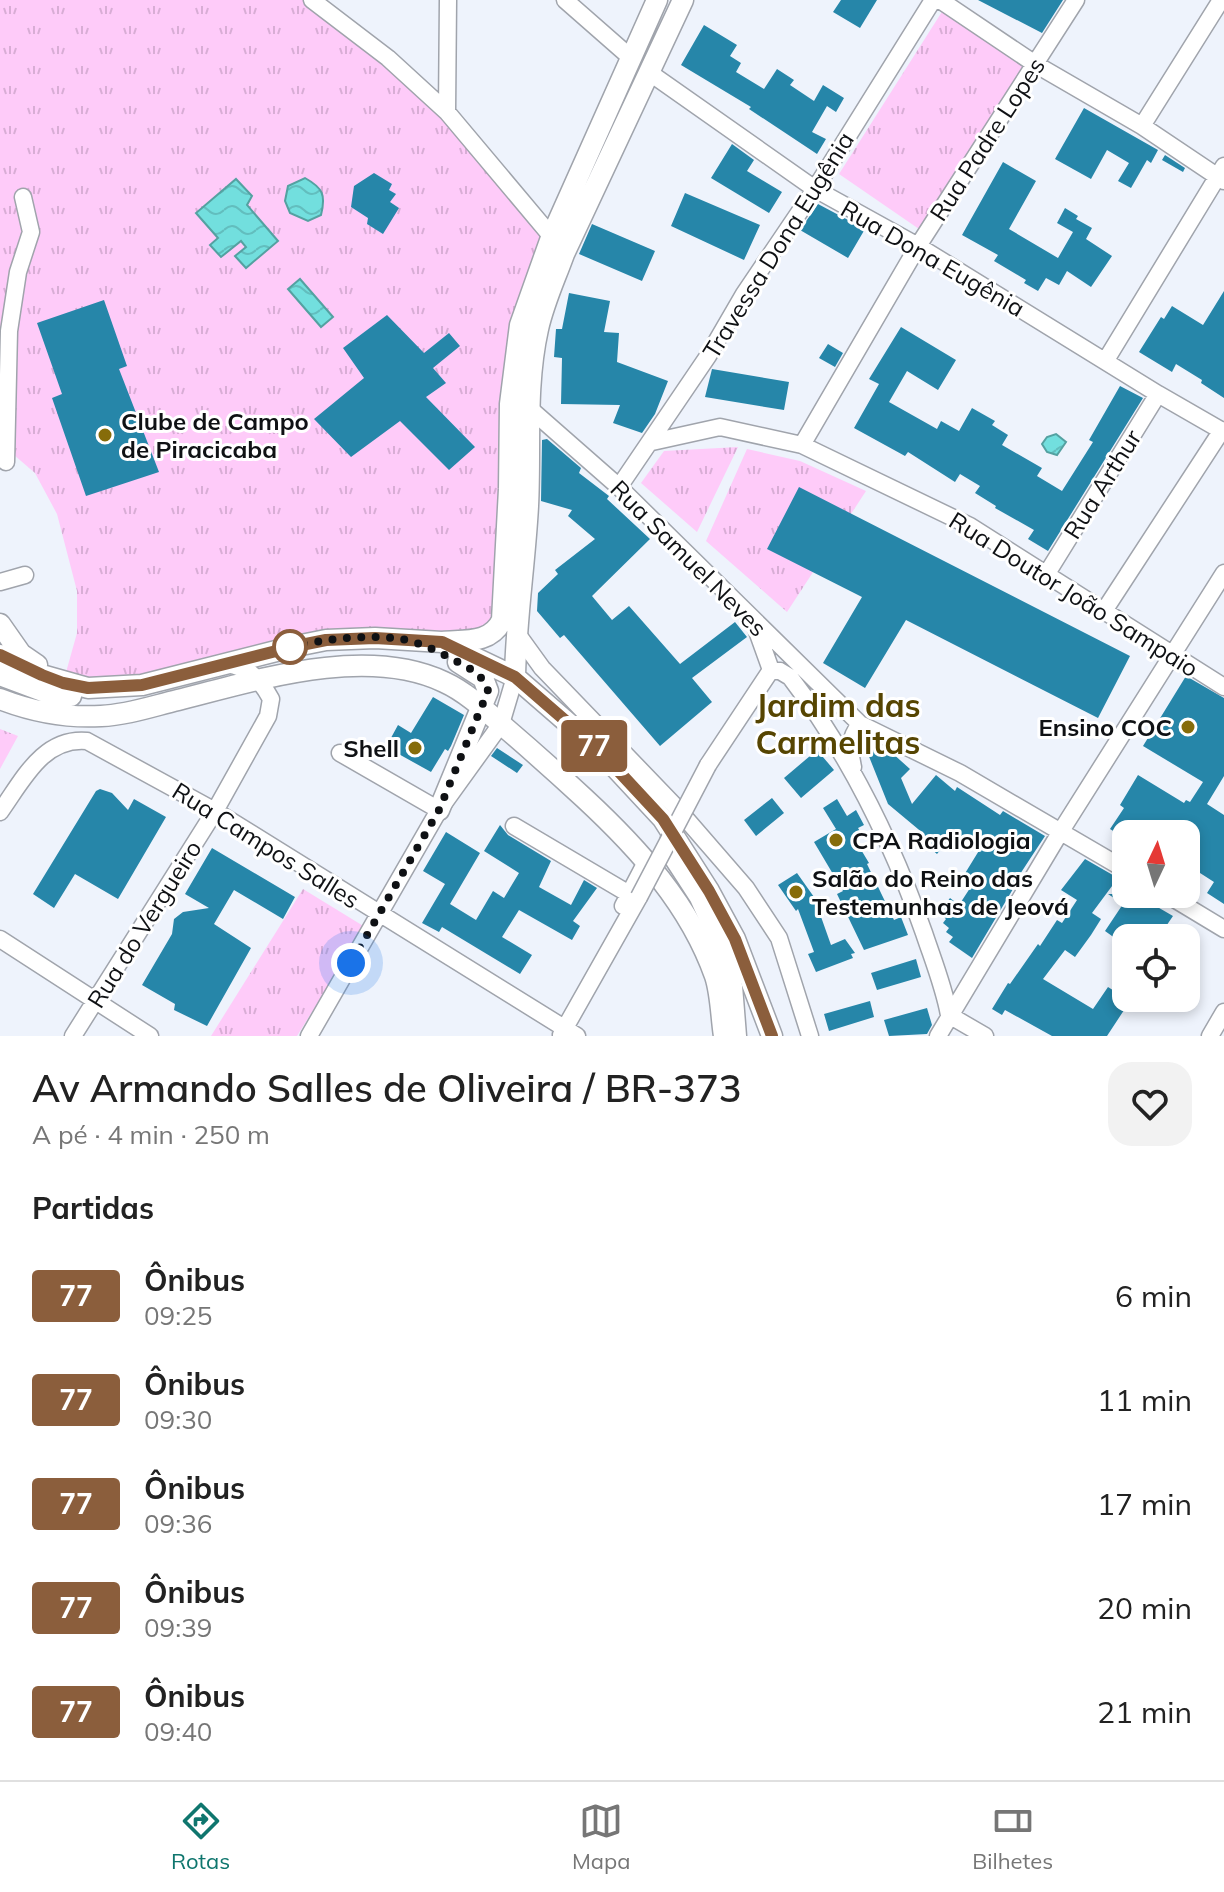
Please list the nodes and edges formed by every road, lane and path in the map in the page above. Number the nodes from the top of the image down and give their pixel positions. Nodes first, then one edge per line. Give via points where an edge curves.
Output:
1 (312, 0) edge
2 (448, 0) edge
3 (565, 0) edge
4 (657, 0) edge
5 (683, 0) edge
6 (933, 0) edge
7 (940, 0) edge
8 (1076, 0) edge
9 (1221, 0) edge
10 (644, 26) junction
11 (630, 57) junction
12 (1035, 64) junction
13 (650, 73) junction
14 (447, 112) junction
15 (1142, 126) junction
16 (1222, 175) edge
17 (815, 189) junction
18 (23, 197) dead end
19 (552, 235) junction
20 (918, 246) junction
21 (564, 254) junction
22 (1106, 360) junction
23 (1158, 394) junction
24 (520, 406) junction
25 (1223, 431) edge
26 (652, 442) junction
27 (802, 445) junction
28 (3, 462) edge
29 (619, 487) junction
30 (1224, 573) edge
31 (25, 575) dead end
32 (1046, 575) junction
33 (0, 582) edge
34 (1104, 611) junction
35 (751, 619) junction
36 (0, 624) edge
37 (516, 632) junction
38 (403, 640) junction
39 (442, 642) junction
40 (1171, 654) junction
41 (0, 655) edge
42 (221, 663) junction
43 (771, 670) junction
44 (0, 675) edge
45 (515, 677) junction
46 (259, 679) junction
47 (63, 683) junction
48 (142, 685) junction
49 (1224, 687) edge
50 (0, 699) edge
51 (482, 707) junction
52 (501, 724) junction
53 (860, 724) junction
54 (598, 749) junction
55 (340, 753) dead end
56 (643, 773) junction
57 (855, 774) junction
58 (2, 807) edge
59 (439, 810) junction
60 (215, 811) junction
61 (514, 826) dead end
62 (1061, 831) junction
63 (669, 838) junction
64 (646, 862) junction
65 (1112, 862) edge
66 (634, 896) junction
67 (1189, 908) edge
68 (379, 915) junction
69 (1224, 929) edge
70 (0, 939) edge
71 (579, 983) dead end
72 (96, 999) junction
73 (1224, 1012) edge
74 (949, 1015) junction
75 (567, 1033) edge
76 (73, 1036) edge
77 (150, 1036) edge
78 (309, 1036) edge
79 (724, 1036) edge
80 (738, 1036) edge
81 (772, 1036) edge
82 (810, 1036) edge
83 (938, 1036) edge
84 (985, 1036) edge
85 (1210, 1036) edge

1 - 14 street
2 - 14 street
3 - 11 street
4 - 10 main road
5 - 13 main road
6 - 17 street, Travessa Dona Eugênia
7 - 12 street
8 - 12 street, Rua Padre Lopes
9 - 15 street
10 - 11 main road
10 - 13 main road via 640,46
11 - 19 main road
12 - 15 street
12 - 20 street, Rua Padre Lopes
13 - 17 street, Rua Dona Eugênia
13 - 21 main road
14 - 19 street
15 - 16 street
16 - 22 street
17 - 20 street, Rua Dona Eugênia
17 - 26 street, Travessa Dona Eugênia
18 - 28 street via 31,232 18,272 9,331
19 - 21 street
19 - 24 main road via 520,325
20 - 22 street, Rua Dona Eugênia
20 - 27 street, Rua Padre Lopes
21 - 24 main road via 547,295
22 - 23 street, Rua Dona Eugênia
23 - 25 street, Rua Dona Eugênia
23 - 32 street, Rua Arthur
24 - 29 street, Rua Samuel Neves
24 - 37 main road via 528,507
24 - 39 main road via 509,489 502,620 497,632 487,637
25 - 34 street
26 - 27 street, Rua Doutor João Sampaio via 720,427
26 - 29 street, Travessa Dona Eugênia
27 - 32 street, Rua Doutor João Sampaio via 970,526
29 - 35 street, Rua Samuel Neves
30 - 40 street
31 - 33 street
32 - 34 street, Rua Doutor João Sampaio
34 - 40 street, Rua Doutor João Sampaio
35 - 43 street
35 - 53 street, Rua Samuel Neves
36 - 47 main road via 21,654
37 - 45 main road
37 - 56 street via 542,668
38 - 39 main road
38 - 42 main road via 326,640
38 - 51 main road via 444,655 483,678 488,691
39 - 45 main road
40 - 49 street, Rua Doutor João Sampaio
40 - 62 street
41 - 47 main road
42 - 46 street
42 - 48 main road
43 - 57 street, Rua Samuel Neves via 790,677
43 - 63 street, bridge via 708,765
44 - 48 main road via 45,692 74,696 106,695
45 - 52 street
45 - 54 main road
46 - 50 main road via 99,716 31,709
46 - 51 main road via 331,668 393,668 445,682
46 - 60 street, Rua do Vergueiro via 271,699 268,716
47 - 48 main road via 88,688
51 - 52 main road
51 - 59 main road
52 - 59 street
52 - 64 main road
53 - 57 street via 850,744
53 - 62 street, Rua Samuel Neves
54 - 56 main road
54 - 81 main road via 663,819 709,891 735,939
55 - 59 street
56 - 82 street via 746,888 779,938
57 - 74 street, Rua Samuel Neves via 906,881
58 - 60 street, Rua Campos Salles via 50,748 74,740 101,747
59 - 68 street
60 - 68 street, Rua Campos Salles
60 - 72 street, Rua do Vergueiro
61 - 66 street
62 - 65 street, Rua Samuel Neves
62 - 74 street
63 - 66 street, bridge
63 - 80 street via 674,861 698,898 727,962
64 - 66 street
64 - 79 main road via 685,914 715,978
66 - 71 street
66 - 75 street
67 - 69 street
68 - 75 street, Rua Campos Salles
68 - 78 street
70 - 72 street
72 - 76 street, Rua do Vergueiro
72 - 77 street
73 - 85 street
74 - 83 street
74 - 84 street

